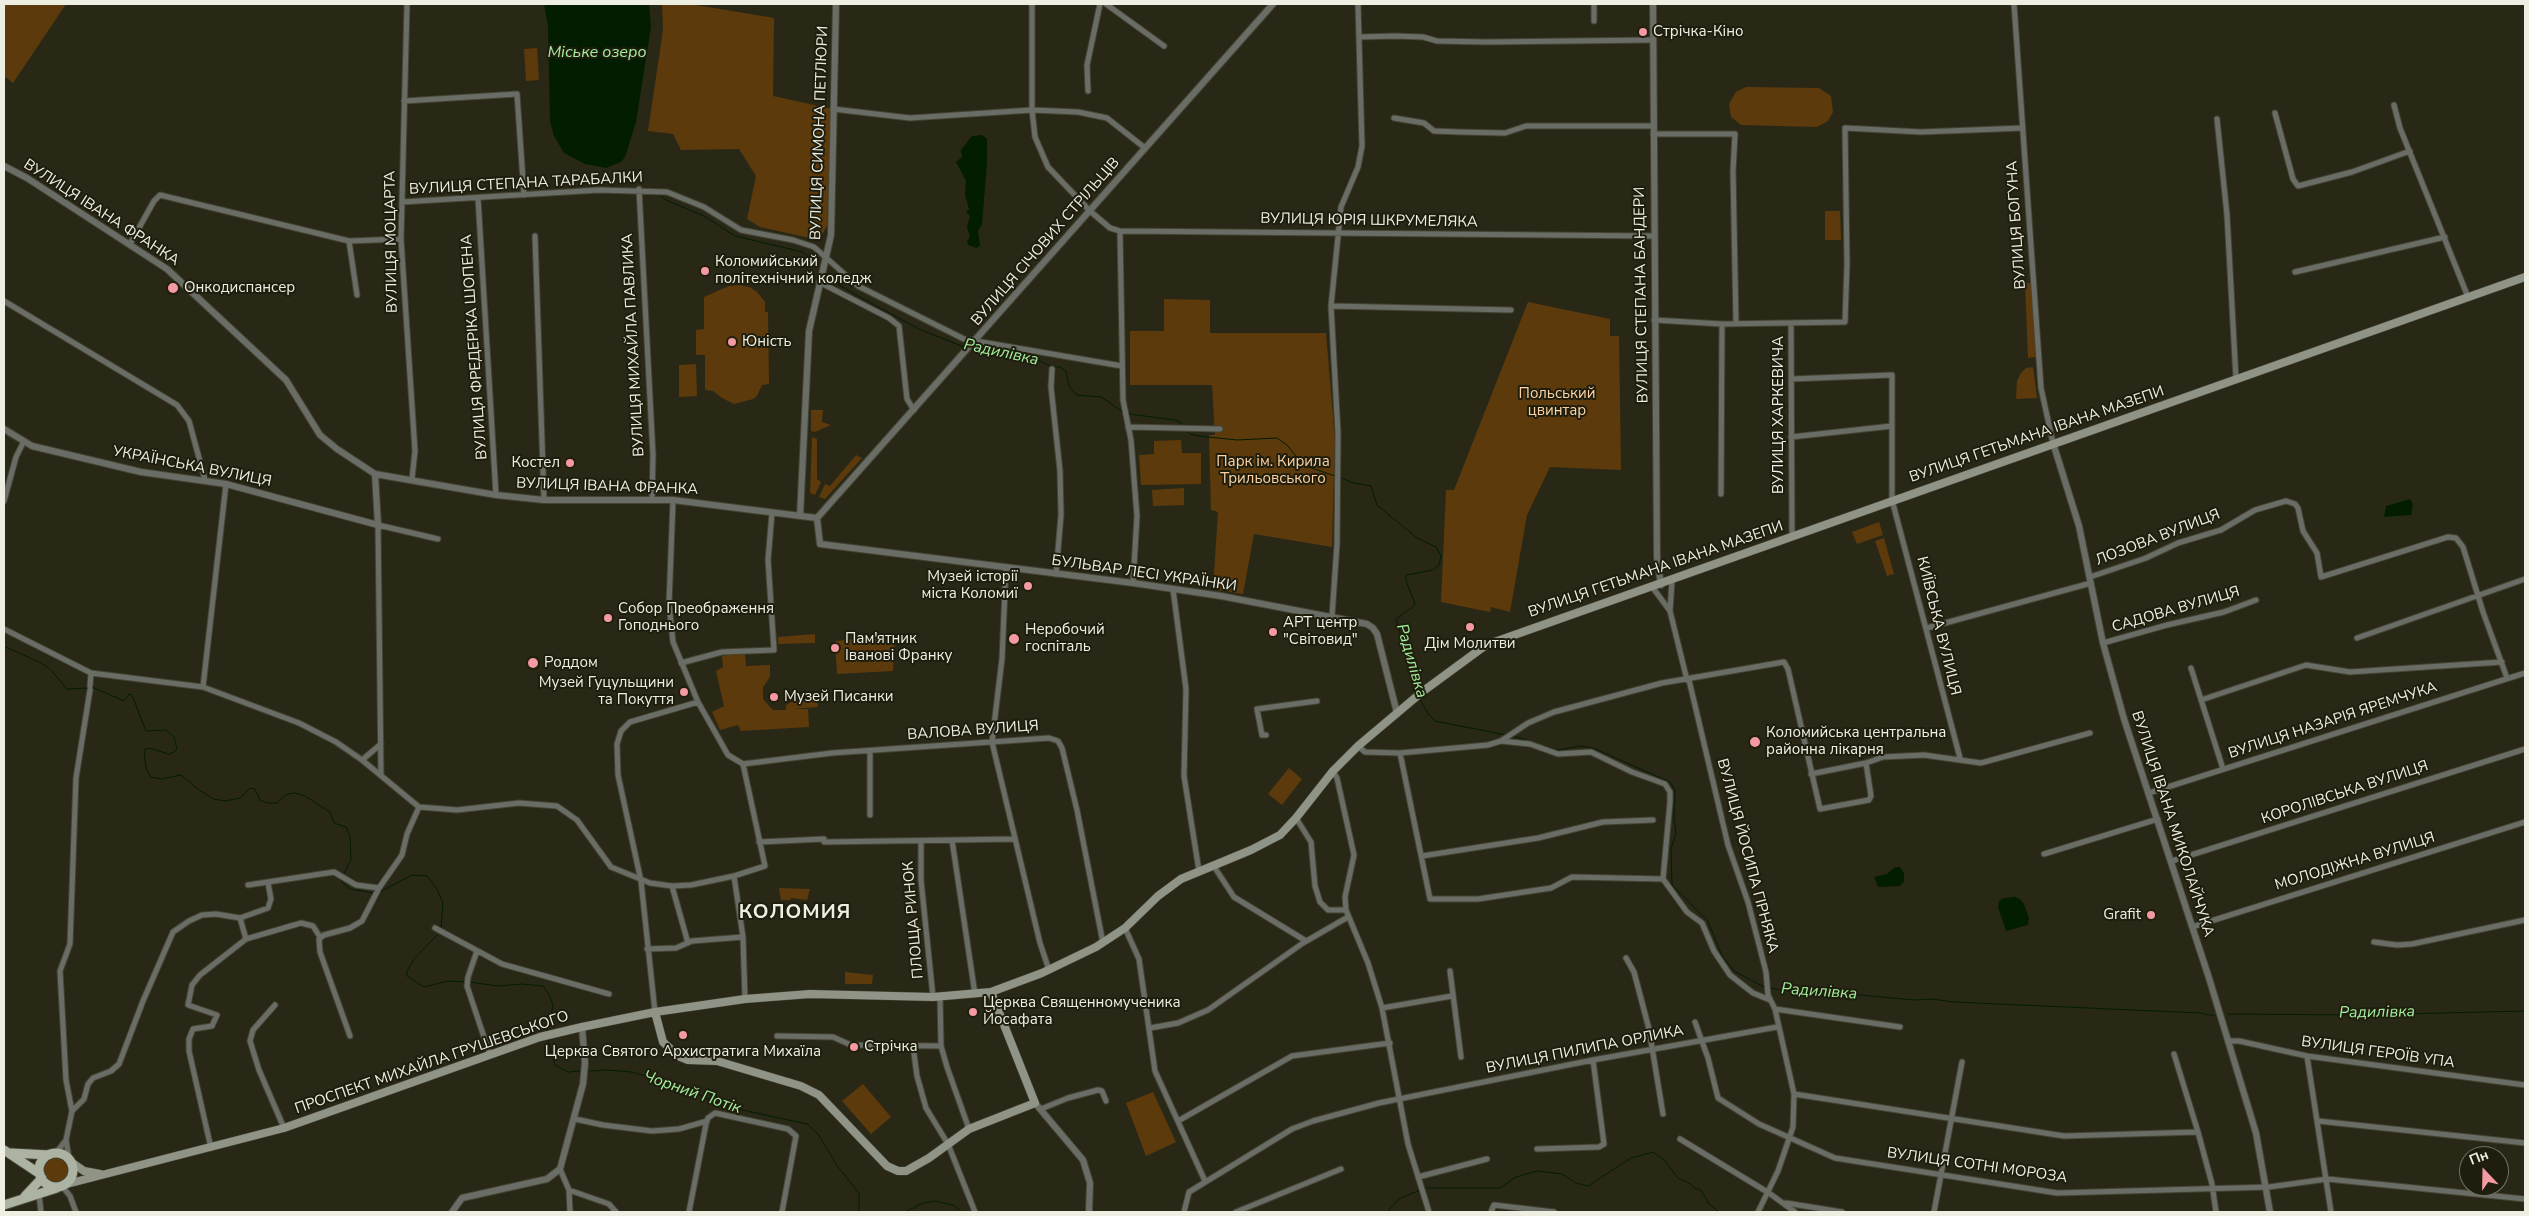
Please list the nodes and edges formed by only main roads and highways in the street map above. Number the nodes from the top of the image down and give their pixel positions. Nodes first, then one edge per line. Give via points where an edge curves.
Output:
1 (2525, 277) edge
2 (991, 992) junction
3 (798, 995) joint
4 (655, 1012) junction
5 (7, 1151) edge
6 (53, 1154) junction
7 (70, 1160) junction
8 (110, 1174) junction
9 (41, 1176) junction
10 (62, 1186) junction
11 (19, 1200) junction
12 (4, 1205) edge

1 - 2 main road, ВУЛИЦЯ ГЕТЬМАНА ІВАНА МАЗЕПИ via 1486,645 1414,698 1358,746 1333,771 1283,833 1166,889 1104,943 1049,970
2 - 3 main road, ВУЛИЦЯ ГЕТЬМАНА ІВАНА МАЗЕПИ via 937,997
2 - 4 main road via 1038,1106 969,1129 914,1168 898,1171 876,1156 819,1095 801,1086 717,1061 688,1060 678,1056 667,1048
3 - 4 main road, ПРОСПЕКТ МИХАЙЛА ГРУШЕВСЬКОГО
4 - 8 main road, ПРОСПЕКТ МИХАЙЛА ГРУШЕВСЬКОГО via 555,1033 284,1128
5 - 6 main road
5 - 9 main road
6 - 7 main road
6 - 9 main road via 41,1163
7 - 8 main road, ПРОСПЕКТ МИХАЙЛА ГРУШЕВСЬКОГО via 92,1174
7 - 10 main road via 72,1177
8 - 10 main road, ПРОСПЕКТ МИХАЙЛА ГРУШЕВСЬКОГО
9 - 10 main road via 50,1186
9 - 11 main road, ПРОСПЕКТ МИХАЙЛА ГРУШЕВСЬКОГО via 32,1190
10 - 11 main road, ПРОСПЕКТ МИХАЙЛА ГРУШЕВСЬКОГО
11 - 12 main road, ПРОСПЕКТ МИХАЙЛА ГРУШЕВСЬКОГО

